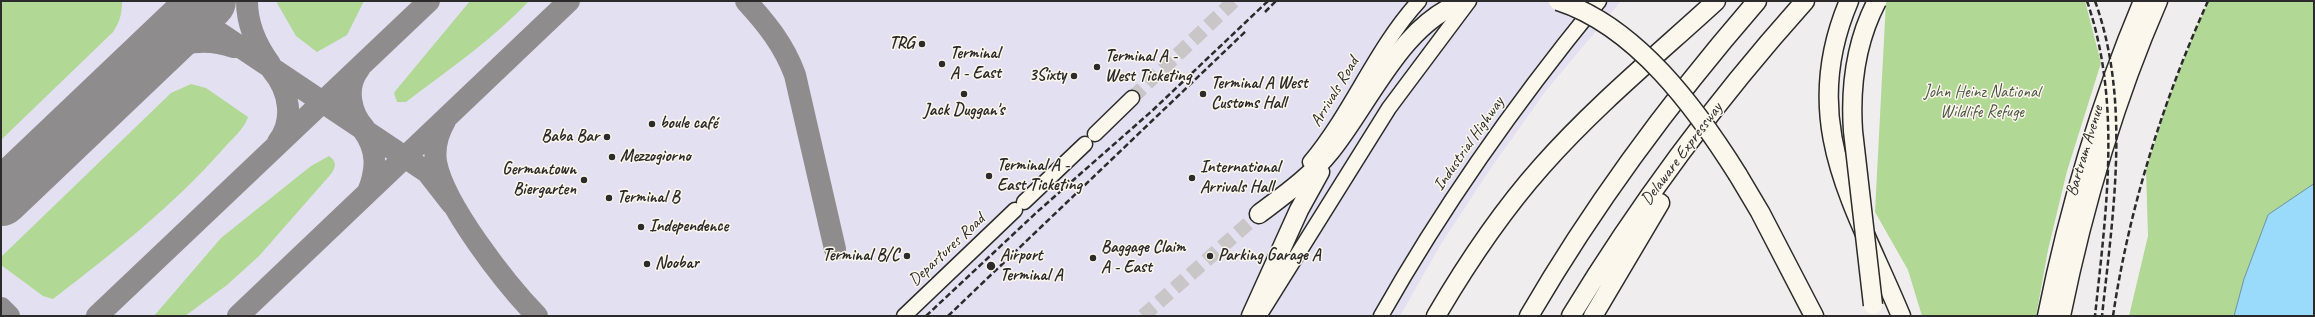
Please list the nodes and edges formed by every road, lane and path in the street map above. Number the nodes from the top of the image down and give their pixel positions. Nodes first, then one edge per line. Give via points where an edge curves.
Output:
1 (1420, 1) edge
2 (1465, 1) edge
3 (1469, 1) edge
4 (1558, 1) edge
5 (1716, 1) edge
6 (1757, 1) edge
7 (1805, 1) edge
8 (1849, 1) edge
9 (1877, 1) edge
10 (2142, 1) edge
11 (2159, 1) edge
12 (1598, 2) edge
13 (1756, 59) junction
14 (1132, 98) tunnel mouth
15 (1336, 145) junction
16 (1259, 214) joint
17 (1801, 292) junction
18 (1874, 311) edge
19 (904, 316) edge
20 (1251, 316) edge
21 (1258, 316) edge
22 (1381, 316) edge
23 (1436, 316) edge
24 (1529, 316) edge
25 (1571, 316) edge
26 (1593, 316) edge
27 (1810, 316) edge
28 (1814, 316) edge
29 (1901, 316) edge
30 (2046, 316) edge
31 (2062, 316) edge

1 - 16 street, Arrivals Road via 1382,49 1325,144
2 - 15 highway via 1436,15 1411,38
3 - 21 street via 1389,108
4 - 17 highway, bridge via 1600,21 1646,58 1697,114 1760,212
5 - 23 highway via 1583,123 1542,166 1486,237
6 - 24 highway via 1656,126 1586,227
7 - 13 highway, Delaware Expressway
8 - 29 highway via 1829,66 1827,93 1830,127 1835,155 1843,178
9 - 18 highway, bridge via 1859,50 1852,103
10 - 30 main road, Bartram Avenue via 2086,149 2066,223
11 - 31 main road, Bartram Avenue via 2128,78 2101,158 2076,247
12 - 22 street, Industrial Highway via 1539,75 1484,151 1438,220
13 - 25 highway, Delaware Expressway via 1668,172
13 - 26 highway via 1647,223
14 - 19 street, Departures Road
15 - 16 highway via 1303,181
15 - 20 highway via 1299,210
17 - 27 highway
17 - 28 highway

